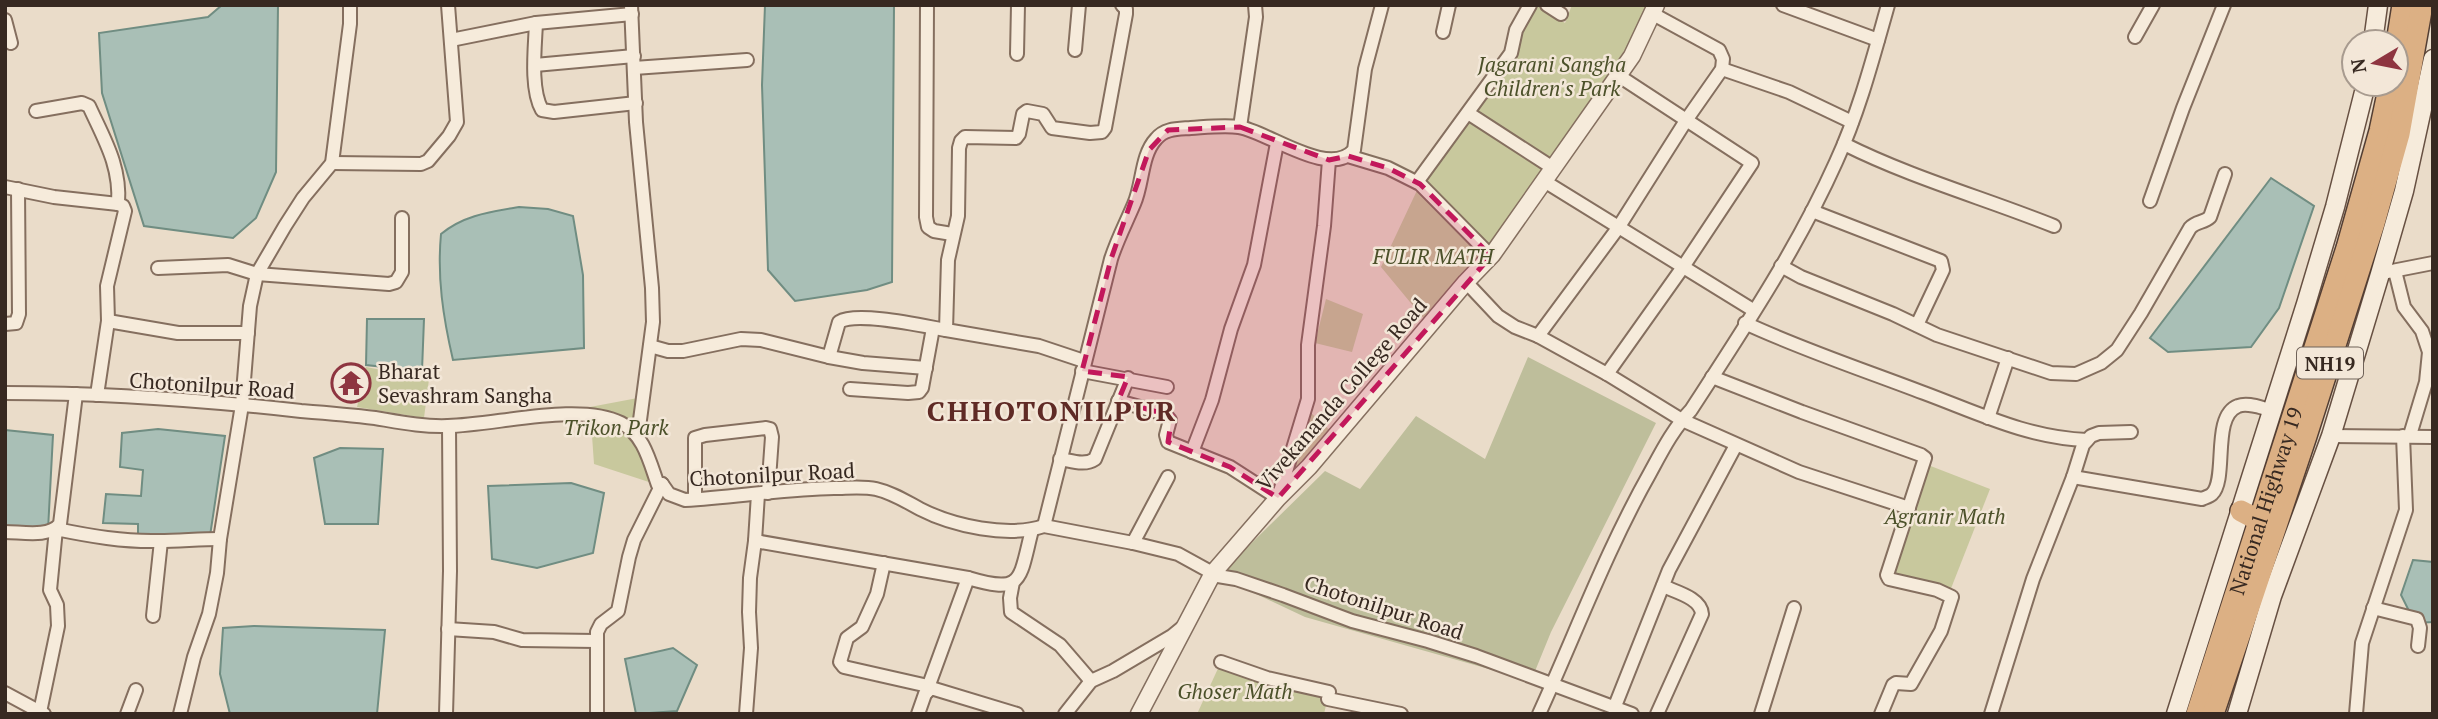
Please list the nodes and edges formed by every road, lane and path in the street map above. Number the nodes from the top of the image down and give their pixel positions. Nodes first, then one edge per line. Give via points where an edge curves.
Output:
1 (349, 5) edge
2 (448, 5) edge
3 (927, 5) edge
4 (1018, 5) edge
5 (1079, 5) edge
6 (1122, 5) edge
7 (1255, 5) edge
8 (1382, 5) edge
9 (1449, 5) edge
10 (1530, 5) edge
11 (1547, 5) edge
12 (1783, 5) edge
13 (1888, 5) edge
14 (2153, 5) edge
15 (2224, 5) edge
16 (2378, 5) edge
17 (2403, 5) edge
18 (2422, 5) edge
19 (632, 10) edge
20 (1654, 10) edge
21 (1561, 14) dead end
22 (5, 20) edge
23 (536, 23) junction
24 (2375, 28) edge
25 (2399, 28) edge
26 (1443, 32) dead end
27 (2135, 37) dead end
28 (451, 40) junction
29 (1878, 40) junction
30 (11, 44) dead end
31 (1075, 51) dead end
32 (1017, 54) dead end
33 (2433, 59) edge
34 (747, 60) dead end
35 (634, 62) junction
36 (535, 65) junction
37 (1722, 69) junction
38 (1619, 76) junction
39 (2362, 98) edge
40 (2387, 98) edge
41 (636, 103) junction
42 (36, 111) dead end
43 (1468, 113) junction
44 (1687, 119) junction
45 (1852, 122) junction
46 (1240, 127) junction
47 (1277, 143) junction
48 (1844, 144) junction
49 (1348, 156) junction
50 (1329, 160) junction
51 (332, 163) junction
52 (1553, 168) junction
53 (2225, 174) dead end
54 (1544, 181) junction
55 (1417, 182) junction
56 (12, 188) edge
57 (2150, 201) dead end
58 (118, 204) junction
59 (1812, 211) junction
60 (402, 218) dead end
61 (2054, 226) dead end
62 (1618, 228) junction
63 (952, 234) junction
64 (1491, 256) junction
65 (2433, 263) edge
66 (1782, 266) junction
67 (1684, 267) junction
68 (158, 268) dead end
69 (2387, 272) junction
70 (257, 274) junction
71 (1466, 282) junction
72 (1753, 310) junction
73 (108, 321) junction
74 (1745, 323) junction
75 (5, 324) edge
76 (1917, 325) junction
77 (939, 329) junction
78 (248, 333) junction
79 (1538, 336) junction
80 (650, 346) junction
81 (829, 357) junction
82 (2008, 358) junction
83 (1083, 366) junction
84 (926, 368) junction
85 (1606, 374) junction
86 (1712, 377) junction
87 (1128, 378) junction
88 (1167, 387) dead end
89 (850, 389) dead end
90 (5, 393) edge
91 (76, 394) junction
92 (97, 396) junction
93 (1118, 401) junction
94 (242, 405) junction
95 (2271, 410) junction
96 (1988, 418) junction
97 (1682, 419) junction
98 (449, 426) junction
99 (2131, 432) dead end
100 (638, 435) junction
101 (2407, 435) junction
102 (2331, 436) junction
103 (2433, 437) edge
104 (2087, 440) junction
105 (1736, 444) junction
106 (1192, 452) junction
107 (1060, 459) junction
108 (1168, 477) dead end
109 (2073, 477) junction
110 (662, 484) junction
111 (763, 493) junction
112 (1278, 498) junction
113 (695, 499) junction
114 (1909, 508) junction
115 (2250, 516) junction
116 (1038, 528) junction
117 (56, 529) junction
118 (5, 532) edge
119 (220, 539) junction
120 (161, 541) junction
121 (755, 541) junction
122 (1133, 543) junction
123 (884, 563) junction
124 (1213, 573) junction
125 (968, 578) junction
126 (1013, 582) junction
127 (1662, 586) junction
128 (1794, 608) dead end
129 (2373, 608) junction
130 (153, 615) dead end
131 (1184, 627) junction
132 (448, 629) junction
133 (596, 641) junction
134 (2418, 646) dead end
135 (1221, 662) dead end
136 (1091, 681) junction
137 (1552, 684) junction
138 (136, 690) dead end
139 (927, 690) junction
140 (5, 693) edge
141 (1615, 706) junction
142 (42, 713) edge
143 (127, 714) edge
144 (180, 714) edge
145 (446, 714) edge
146 (597, 714) edge
147 (746, 714) edge
148 (918, 714) edge
149 (1017, 714) edge
150 (1065, 714) edge
151 (1139, 714) edge
152 (1401, 714) edge
153 (1539, 714) edge
154 (1632, 714) edge
155 (1657, 714) edge
156 (1761, 714) edge
157 (1881, 714) edge
158 (1991, 714) edge
159 (2176, 714) edge
160 (2197, 714) edge
161 (2213, 714) edge
162 (2236, 714) edge
163 (2356, 714) edge

1 - 51 street
2 - 28 street
3 - 63 street via 926,216 928,227
4 - 32 street
5 - 31 street
6 - 63 street via 1126,14 1105,128 1090,133 1052,128 1043,114 1027,111 1016,138 965,136 959,148 958,216
7 - 46 street
8 - 49 street via 1367,60 1354,150
9 - 26 street
10 - 43 street via 1516,30 1511,53
11 - 21 street
12 - 29 street
13 - 29 street
14 - 27 street
15 - 57 street
16 - 24 main road
17 - 25 highway
18 - 161 highway, NH19 via 2402,121 2374,223
19 - 23 street
19 - 35 street
20 - 37 street via 1719,50
20 - 38 street, Vivekananda College Road
22 - 30 street
23 - 28 street
23 - 36 street
28 - 51 street via 457,122 428,161 410,165
29 - 45 street
33 - 69 main road
34 - 35 street
35 - 36 street
35 - 41 street
36 - 41 street via 542,110
37 - 44 street
37 - 45 street
38 - 44 street
38 - 52 street, Vivekananda College Road
39 - 95 main road via 2335,207
40 - 115 highway, National Highway 19 / NH19 via 2347,248
41 - 80 street via 652,288
42 - 58 street via 82,103 89,106 117,169
43 - 52 street
43 - 55 street
44 - 62 street
44 - 67 street via 1752,163
45 - 48 street
46 - 47 street
46 - 83 street via 1168,130 1149,150 1135,203 1111,259
47 - 50 street
47 - 106 street via 1254,265
48 - 59 street
48 - 61 street via 1936,184
49 - 50 street
49 - 55 street
50 - 112 street via 1308,345 1308,399
51 - 70 street via 291,216
52 - 54 street, Vivekananda College Road
53 - 82 street via 2210,217 2190,228 2117,350 2076,374 2051,373
54 - 62 street
54 - 64 street, Vivekananda College Road
55 - 64 street
56 - 58 street
56 - 75 street via 19,314 16,323
58 - 73 street via 125,215 107,286
59 - 66 street
59 - 76 street via 1941,261 1943,270
60 - 70 street via 402,272 396,282
62 - 67 street
62 - 79 street
63 - 77 street
64 - 71 street, Vivekananda College Road
65 - 69 street
66 - 72 street
66 - 76 street
67 - 72 street
67 - 85 street
68 - 70 street via 228,265
69 - 101 street via 2422,331 2429,352 2426,382
69 - 102 main road
70 - 78 street
71 - 79 street via 1498,316
71 - 112 street, Vivekananda College Road
72 - 74 street
73 - 78 street via 178,333
73 - 92 street
74 - 86 street
74 - 96 street
76 - 82 street
77 - 81 street via 843,320 836,328
77 - 83 street via 1040,346
77 - 84 street
78 - 94 street
79 - 85 street
80 - 81 street via 683,351 741,339 761,340
80 - 100 street
81 - 84 street
82 - 96 street
83 - 87 street
83 - 107 street
84 - 89 street via 922,388 915,393
85 - 97 street
86 - 97 street
86 - 114 street via 1924,456
87 - 88 street
87 - 93 street
90 - 91 street, Chotonilpur Road
91 - 92 street, Chotonilpur Road
91 - 117 street via 62,518
92 - 94 street, Chotonilpur Road
93 - 106 street via 1166,414 1170,423 1166,439
93 - 107 street via 1095,459 1082,463
94 - 98 street, Chotonilpur Road
94 - 119 street
95 - 109 street via 2251,405 2234,408 2222,436 2217,486 2202,499
95 - 115 main road
96 - 104 street via 2034,434
97 - 105 street
97 - 137 street via 1615,538
98 - 100 street, Chotonilpur Road via 600,416
98 - 132 street
99 - 104 street via 2099,433
100 - 110 street, Chotonilpur Road via 658,485
101 - 102 street
101 - 103 street
101 - 129 street via 2406,510
102 - 162 main road via 2272,596
104 - 109 street
105 - 114 street via 1800,472
105 - 127 street
106 - 112 street via 1236,470
107 - 116 street
108 - 122 street
109 - 158 street via 2033,579
110 - 113 street, Chotonilpur Road via 669,494
110 - 133 street via 634,540 618,611 601,624
111 - 113 street, Chotonilpur Road
111 - 113 street via 772,437 766,428 695,438
111 - 116 street, Chotonilpur Road via 873,488 950,522 986,529
111 - 121 street
112 - 124 street, Vivekananda College Road
114 - 157 street via 1887,577 1952,597 1941,631 1912,684 1896,683
115 - 159 main road
115 - 160 highway, National Highway 19 / NH19
116 - 122 street, Chotonilpur Road
116 - 126 street
117 - 118 street
117 - 120 street via 106,539
117 - 142 street via 50,590 57,605 58,626
119 - 120 street
119 - 144 street via 209,614
120 - 130 street
121 - 123 street
121 - 147 street
122 - 124 street, Chotonilpur Road via 1178,554
123 - 125 street
123 - 139 street via 872,605 862,627 849,634 840,662 844,667
124 - 131 street, Vivekananda College Road
124 - 137 street, Chotonilpur Road
125 - 126 street via 994,586
125 - 139 street
126 - 136 street via 1011,612 1060,645
127 - 141 street
127 - 155 street via 1697,603 1702,614
128 - 156 street
129 - 134 street via 2417,619
129 - 163 street via 2362,643
131 - 136 street
131 - 151 street, Vivekananda College Road
132 - 133 street via 534,641
132 - 145 street
133 - 146 street
135 - 152 street
136 - 150 street
137 - 141 street, Chotonilpur Road
137 - 153 street
138 - 143 street
139 - 148 street
139 - 149 street
140 - 142 street
141 - 154 street, Chotonilpur Road

